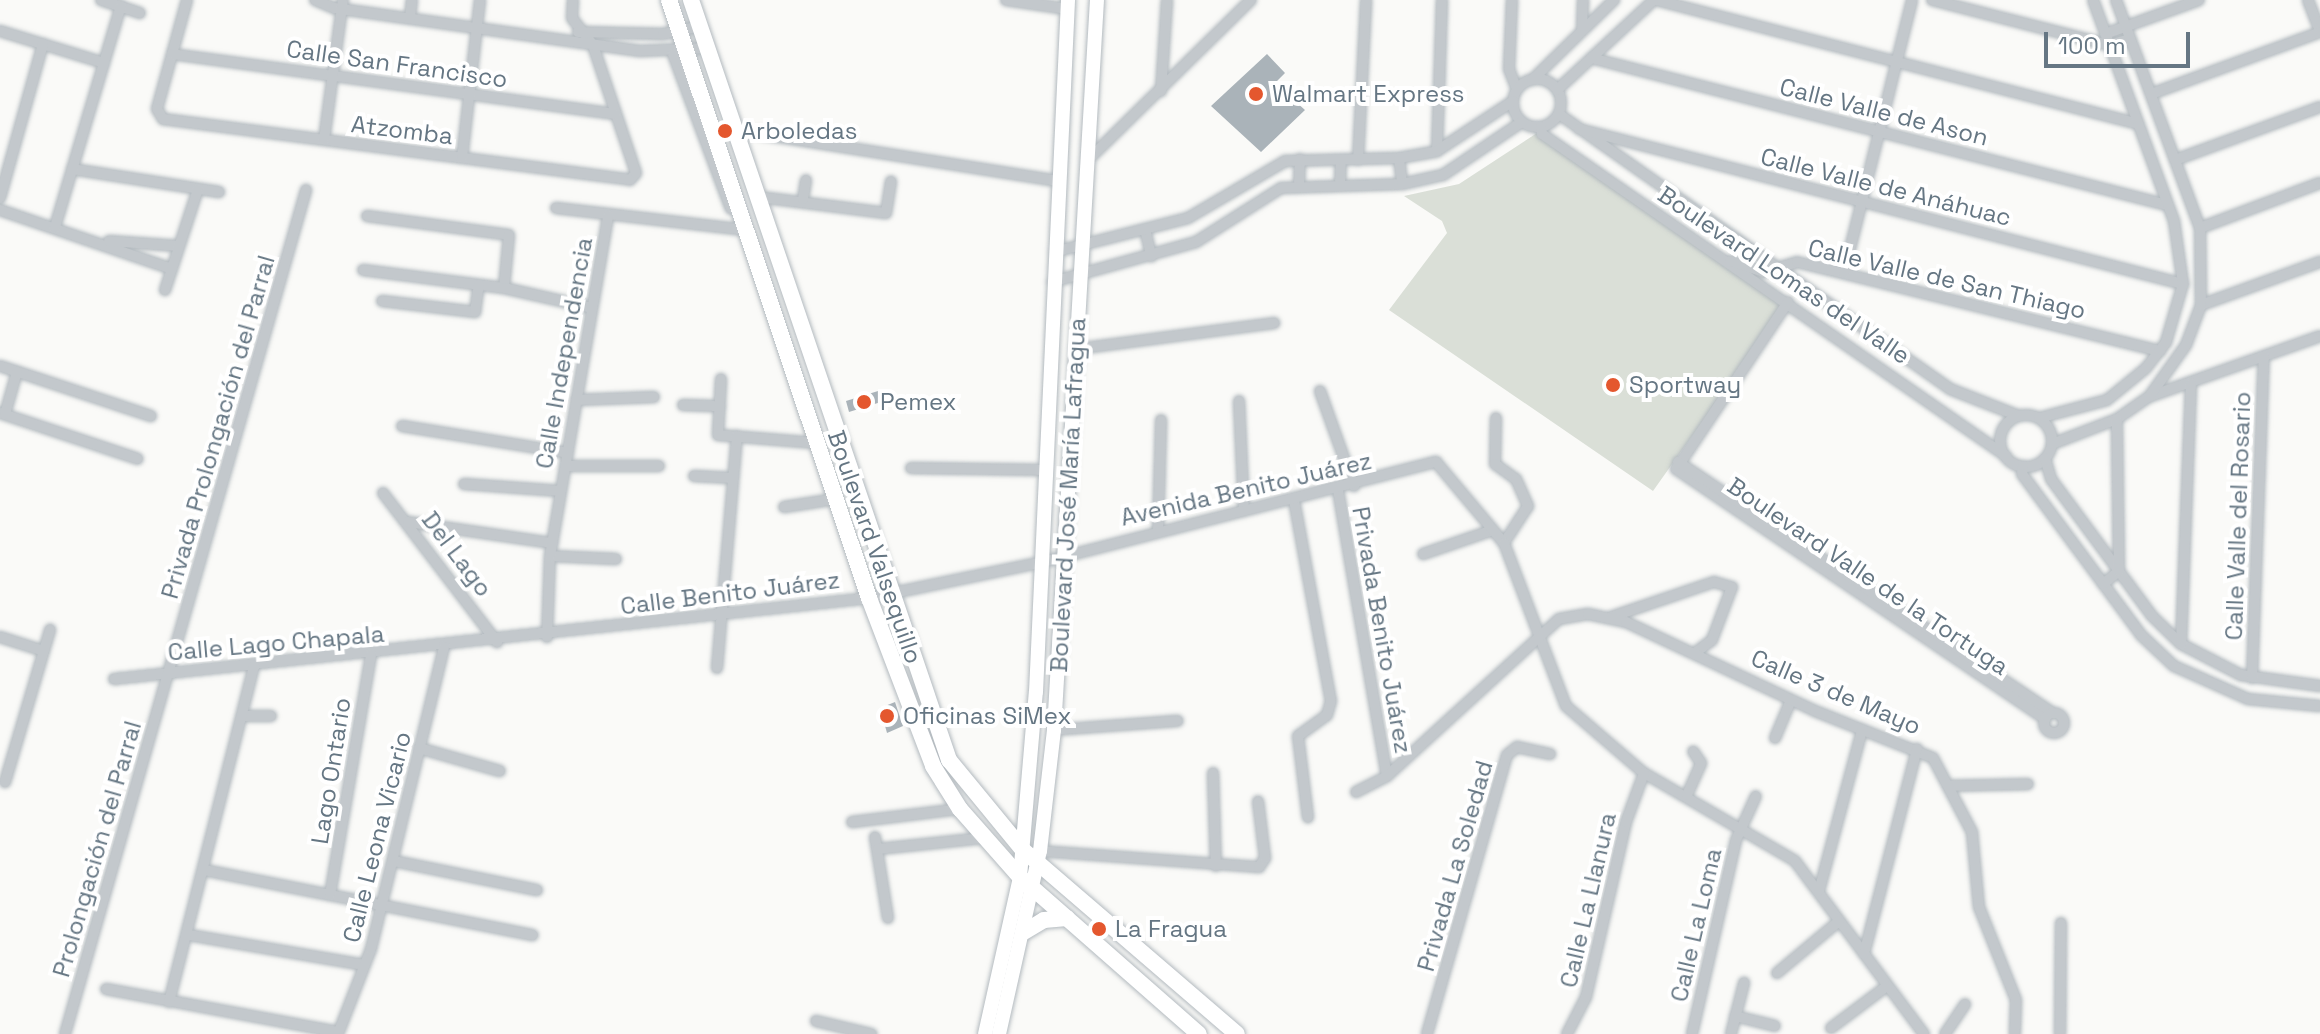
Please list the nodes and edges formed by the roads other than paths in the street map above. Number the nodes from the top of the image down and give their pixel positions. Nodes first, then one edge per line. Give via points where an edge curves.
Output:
1 (101, 0) edge
2 (187, 0) edge
3 (315, 0) edge
4 (412, 0) edge
5 (480, 0) edge
6 (573, 0) edge
7 (669, 0) edge
8 (691, 0) edge
9 (1006, 0) edge
10 (1097, 0) edge
11 (1167, 0) edge
12 (1366, 0) edge
13 (1442, 0) edge
14 (1512, 0) edge
15 (1583, 0) edge
16 (1614, 0) edge
17 (1655, 0) edge
18 (1912, 0) edge
19 (1932, 0) edge
20 (2093, 0) edge
21 (2116, 0) edge
22 (2199, 0) edge
23 (2308, 0) edge
24 (1246, 2) edge
25 (1068, 4) edge
26 (342, 5) edge
27 (121, 6) junction
28 (140, 13) dead end
29 (410, 18) junction
30 (700, 26) junction
31 (477, 28) junction
32 (580, 30) junction
33 (1582, 30) junction
34 (0, 31) edge
35 (679, 31) junction
36 (2320, 32) edge
37 (2128, 33) junction
38 (2105, 34) junction
39 (566, 40) junction
40 (43, 44) junction
41 (593, 45) junction
42 (2109, 45) junction
43 (708, 48) junction
44 (680, 53) junction
45 (172, 54) junction
46 (1591, 58) junction
47 (1896, 62) junction
48 (104, 63) junction
49 (332, 76) junction
50 (1532, 80) junction
51 (1517, 90) junction
52 (1557, 90) junction
53 (1161, 91) junction
54 (467, 94) junction
55 (2151, 94) junction
56 (1513, 101) junction
57 (2320, 107) edge
58 (616, 114) junction
59 (1559, 114) junction
60 (1522, 122) junction
61 (2138, 124) junction
62 (1541, 127) junction
63 (1579, 129) junction
64 (736, 130) junction
65 (1879, 131) junction
66 (324, 140) junction
67 (1437, 151) junction
68 (462, 158) junction
69 (1399, 158) junction
70 (1089, 159) junction
71 (1300, 159) junction
72 (1341, 160) junction
73 (1358, 160) junction
74 (2175, 160) junction
75 (72, 169) junction
76 (806, 180) dead end
77 (891, 181) dead end
78 (1058, 181) junction
79 (2320, 183) edge
80 (1340, 184) junction
81 (1402, 184) junction
82 (1299, 185) junction
83 (198, 189) junction
84 (306, 190) dead end
85 (219, 192) dead end
86 (759, 197) junction
87 (0, 198) edge
88 (803, 199) junction
89 (1862, 202) junction
90 (2167, 205) junction
91 (556, 208) dead end
92 (731, 209) dead end
93 (0, 210) edge
94 (608, 215) junction
95 (367, 216) dead end
96 (55, 227) junction
97 (2200, 228) junction
98 (1145, 229) junction
99 (746, 230) junction
100 (95, 240) junction
101 (179, 246) junction
102 (1083, 246) junction
103 (1054, 252) junction
104 (1151, 256) junction
105 (1727, 260) junction
106 (2320, 262) edge
107 (172, 269) junction
108 (363, 270) dead end
109 (1780, 270) junction
110 (1844, 273) junction
111 (1082, 278) junction
112 (1052, 282) junction
113 (2183, 284) junction
114 (479, 285) junction
115 (504, 288) junction
116 (165, 290) dead end
117 (1771, 291) junction
118 (382, 301) dead end
119 (1788, 302) junction
120 (2201, 305) junction
121 (592, 308) junction
122 (1274, 323) dead end
123 (2320, 336) edge
124 (1077, 349) junction
125 (2160, 351) junction
126 (2264, 356) junction
127 (0, 366) edge
128 (17, 372) junction
129 (721, 379) dead end
130 (2191, 383) junction
131 (1320, 391) dead end
132 (654, 397) dead end
133 (2149, 397) junction
134 (576, 400) junction
135 (1239, 401) dead end
136 (683, 405) dead end
137 (720, 406) junction
138 (2, 413) edge
139 (151, 416) dead end
140 (2019, 416) junction
141 (1496, 418) dead end
142 (2039, 418) junction
143 (2117, 419) junction
144 (1161, 420) dead end
145 (402, 426) dead end
146 (737, 436) junction
147 (816, 443) junction
148 (2052, 444) junction
149 (568, 453) junction
150 (2006, 456) junction
151 (2045, 458) junction
152 (138, 459) dead end
153 (565, 466) junction
154 (659, 466) dead end
155 (2023, 466) junction
156 (911, 468) dead end
157 (1046, 470) junction
158 (694, 476) dead end
159 (733, 478) junction
160 (464, 484) dead end
161 (1354, 486) junction
162 (1338, 490) junction
163 (561, 491) junction
164 (383, 493) dead end
165 (835, 499) junction
166 (1294, 500) junction
167 (784, 507) dead end
168 (1244, 511) junction
169 (408, 522) junction
170 (1158, 530) junction
171 (1493, 530) junction
172 (552, 543) junction
173 (1504, 543) junction
174 (1065, 554) junction
175 (1423, 554) dead end
176 (550, 556) junction
177 (2112, 556) junction
178 (616, 559) dead end
179 (1043, 562) junction
180 (2119, 571) junction
181 (2094, 572) junction
182 (2103, 584) junction
183 (890, 594) junction
184 (869, 598) junction
185 (721, 613) junction
186 (1611, 617) junction
187 (50, 630) dead end
188 (1538, 633) junction
189 (0, 637) edge
190 (547, 637) junction
191 (497, 642) junction
192 (2181, 644) junction
193 (444, 647) junction
194 (44, 651) junction
195 (1695, 653) junction
196 (371, 654) junction
197 (254, 666) junction
198 (717, 668) dead end
199 (167, 674) junction
200 (2252, 678) junction
201 (114, 679) dead end
202 (2320, 686) edge
203 (1791, 700) junction
204 (2320, 706) edge
205 (245, 716) junction
206 (271, 716) dead end
207 (2049, 716) dead end
208 (1178, 721) dead end
209 (1054, 730) junction
210 (1862, 730) junction
211 (1775, 738) dead end
212 (419, 748) junction
213 (1917, 749) junction
214 (1693, 751) dead end
215 (0, 753) edge
216 (1550, 754) dead end
217 (12, 757) junction
218 (500, 771) dead end
219 (1213, 773) dead end
220 (1644, 773) junction
221 (1387, 776) junction
222 (5, 782) dead end
223 (2028, 784) dead end
224 (1948, 786) junction
225 (1356, 792) dead end
226 (1687, 795) junction
227 (1756, 796) dead end
228 (1258, 801) dead end
229 (960, 809) junction
230 (1308, 817) dead end
231 (852, 822) dead end
232 (1741, 826) junction
233 (875, 837) dead end
234 (983, 838) junction
235 (878, 849) junction
236 (1033, 855) junction
237 (394, 861) junction
238 (1216, 866) junction
239 (204, 870) junction
240 (1026, 882) junction
241 (537, 890) dead end
242 (1819, 891) junction
243 (330, 895) junction
244 (382, 906) junction
245 (888, 918) dead end
246 (1067, 918) junction
247 (1838, 922) junction
248 (2061, 923) dead end
249 (1024, 932) junction
250 (189, 935) junction
251 (533, 935) dead end
252 (1864, 954) junction
253 (364, 965) junction
254 (1777, 973) dead end
255 (1744, 983) dead end
256 (1887, 986) junction
257 (106, 989) dead end
258 (169, 1002) junction
259 (1965, 1004) dead end
260 (1735, 1016) junction
261 (816, 1021) dead end
262 (1775, 1026) dead end
263 (1831, 1028) dead end
264 (338, 1033) edge
265 (65, 1034) edge
266 (871, 1034) edge
267 (985, 1034) edge
268 (999, 1034) edge
269 (1199, 1034) edge
270 (1237, 1034) edge
271 (1427, 1034) edge
272 (1567, 1034) edge
273 (1692, 1034) edge
274 (1731, 1034) edge
275 (1924, 1034) edge
276 (1945, 1034) edge
277 (2015, 1034) edge
278 (2060, 1034) edge

1 - 27 street
2 - 45 street
3 - 26 street
4 - 29 street
5 - 31 street
6 - 32 street via 572,18
7 - 35 main road, Boulevard Valsequillo
8 - 30 main road, Boulevard Valsequillo
9 - 25 street
10 - 70 main road, Boulevard José María Lafragua
11 - 53 street
12 - 73 street
13 - 67 street
14 - 51 street via 1509,69
15 - 33 street
16 - 33 street
17 - 46 street
17 - 47 street
18 - 47 street
19 - 42 street
20 - 38 street
21 - 37 street
22 - 37 street
23 - 36 street
24 - 53 street
25 - 78 main road, Boulevard José María Lafragua
26 - 29 street
26 - 49 street
27 - 28 street
27 - 48 street
29 - 31 street
30 - 35 street
30 - 43 main road, Boulevard Valsequillo
31 - 39 street
31 - 54 street
32 - 35 street
32 - 39 street
32 - 41 street
33 - 50 street
34 - 40 street
35 - 44 main road, Boulevard Valsequillo
36 - 55 street
37 - 38 street
37 - 42 street
37 - 55 street
38 - 42 street
39 - 41 street
40 - 48 street
40 - 87 street
41 - 44 street
41 - 58 street
42 - 61 street
43 - 44 street
43 - 64 main road, Boulevard Valsequillo
44 - 92 street
44 - 99 main road, Boulevard Valsequillo
45 - 49 street, Calle San Francisco
45 - 66 street, Atzomba via 157,109 163,119
46 - 52 street
46 - 65 street, Calle Valle de Ason
47 - 61 street
47 - 65 street
48 - 75 street
49 - 54 street, Calle San Francisco
49 - 66 street
50 - 51 street
50 - 52 street
51 - 56 street
52 - 59 street
53 - 70 street
54 - 58 street, Calle San Francisco
54 - 68 street
55 - 74 street
56 - 60 street
56 - 67 street
57 - 74 street
58 - 68 street, Atzomba via 635,177
59 - 62 street
59 - 63 street, Boulevard Lomas del Valle
60 - 62 street
60 - 81 street via 1465,166
61 - 90 street
62 - 105 street, Boulevard Lomas del Valle via 1542,134
63 - 89 street, Calle Valle de Anáhuac
63 - 109 street, Boulevard Lomas del Valle
64 - 78 street
64 - 86 main road, Boulevard Valsequillo
65 - 89 street
65 - 90 street, Calle Valle de Ason
66 - 68 street, Atzomba
67 - 69 street
69 - 73 street
69 - 81 street
70 - 102 main road, Boulevard José María Lafragua
71 - 72 street
71 - 82 street
71 - 98 street via 1268,165 1188,218
72 - 73 street
72 - 80 street
74 - 97 street
75 - 83 street
75 - 96 street
76 - 88 street
77 - 88 street via 886,213 842,200
78 - 103 main road, Boulevard José María Lafragua
79 - 97 street
80 - 81 street
80 - 82 street
82 - 104 street via 1271,193 1222,230
83 - 85 street
83 - 101 street
84 - 199 street, Privada Prolongación del Parral
86 - 88 street
86 - 183 main road, Boulevard Valsequillo
89 - 110 street
89 - 113 street, Calle Valle de Anáhuac
90 - 113 street via 2179,239
91 - 94 street
93 - 96 street
94 - 99 street, Calle Independencia
94 - 121 street, Calle Independencia
95 - 115 street via 509,235
96 - 100 street
97 - 120 street
98 - 102 street
98 - 104 street
99 - 147 main road, Boulevard Valsequillo
100 - 101 street
100 - 107 street
101 - 107 street
102 - 103 street
102 - 111 main road, Boulevard José María Lafragua
103 - 112 main road, Boulevard José María Lafragua
104 - 111 street
105 - 109 street, Calle Valle de San Thiago via 1763,272
105 - 117 street, Boulevard Lomas del Valle
106 - 120 street
107 - 116 street
108 - 114 street
109 - 110 street, Calle Valle de San Thiago via 1797,262
109 - 117 street
109 - 140 street, Boulevard Lomas del Valle via 1950,389
110 - 125 street, Calle Valle de San Thiago
111 - 112 street
111 - 124 main road, Boulevard José María Lafragua
112 - 157 main road, Boulevard José María Lafragua
113 - 125 street
114 - 115 street
114 - 118 street via 475,312
115 - 121 street
117 - 119 street, Boulevard Lomas del Valle
119 - 150 street, Boulevard Lomas del Valle
119 - 207 street, Boulevard Valle de la Tortuga via 1678,462 1678,473
120 - 133 street via 2186,345
121 - 134 street, Calle Independencia
122 - 124 street
123 - 126 street
124 - 174 main road, Boulevard José María Lafragua
125 - 142 street via 2107,400
126 - 130 street
126 - 200 street, Calle Valle del Rosario
127 - 128 street
128 - 138 street
128 - 139 street
129 - 137 street
130 - 133 street
130 - 192 street
131 - 161 street, Privada Benito Juárez
132 - 134 street
133 - 143 street
134 - 149 street, Calle Independencia
135 - 168 street
136 - 137 street
137 - 146 street via 718,435
138 - 152 street
140 - 142 street
140 - 150 street via 2001,437
141 - 173 street via 1495,464 1516,479 1528,506
142 - 148 street
143 - 148 street
143 - 177 street
144 - 170 street
145 - 149 street
146 - 147 street
146 - 159 street
147 - 165 main road, Boulevard Valsequillo
148 - 151 street
149 - 153 street, Calle Independencia
150 - 155 street
151 - 155 street
151 - 177 street via 2051,479
153 - 154 street
153 - 163 street, Calle Independencia
155 - 181 street via 2022,474
156 - 157 street
157 - 179 main road, Boulevard José María Lafragua
158 - 159 street
159 - 185 street
160 - 163 street
161 - 162 street, Avenida Benito Juárez
161 - 171 street, Avenida Benito Juárez via 1436,462
162 - 166 street, Avenida Benito Juárez
162 - 221 street, Privada Benito Juárez
163 - 172 street, Calle Independencia
164 - 169 street, Del Lago
165 - 167 street
165 - 184 main road, Boulevard Valsequillo
166 - 168 street, Avenida Benito Juárez
166 - 230 street via 1331,701 1327,715 1298,736
168 - 170 street, Avenida Benito Juárez
169 - 172 street
169 - 191 street, Del Lago
170 - 174 street, Avenida Benito Juárez
171 - 173 street
171 - 175 street
172 - 176 street, Calle Independencia
173 - 188 street
174 - 179 street, Calle Benito Juárez
174 - 209 main road, Boulevard José María Lafragua
176 - 178 street
176 - 190 street, Calle Independencia
177 - 180 street
177 - 181 street
179 - 183 street, Calle Benito Juárez
179 - 236 main road, Boulevard José María Lafragua
180 - 182 street
180 - 192 street
181 - 182 street
182 - 204 street via 2141,635 2187,674 2248,699
183 - 184 street, Calle Benito Juárez
183 - 236 main road, Boulevard Valsequillo via 949,760
184 - 185 street, Calle Benito Juárez
184 - 229 main road, Boulevard Valsequillo via 933,766
185 - 190 street, Calle Benito Juárez
185 - 198 street
186 - 188 street, Calle 3 de Mayo via 1559,619
186 - 195 street, Calle 3 de Mayo
186 - 195 street via 1714,582 1732,587 1712,640
187 - 194 street
188 - 220 street via 1566,706
188 - 221 street
189 - 194 street
190 - 191 street, Calle Benito Juárez
191 - 193 street, Calle Benito Juárez
192 - 200 street
193 - 196 street, Calle Lago Chapala
193 - 212 street, Calle Leona Vicario
194 - 217 street
195 - 203 street, Calle 3 de Mayo
196 - 197 street, Calle Lago Chapala
196 - 243 street, Lago Ontario
197 - 199 street, Calle Lago Chapala
197 - 205 street
199 - 201 street, Calle Lago Chapala
199 - 265 street, Prolongación del Parral
200 - 202 street
203 - 210 street, Calle 3 de Mayo
203 - 211 street
205 - 206 street
205 - 239 street
208 - 209 street
209 - 236 main road, Boulevard José María Lafragua
210 - 213 street, Calle 3 de Mayo
210 - 242 street
212 - 218 street
212 - 237 street, Calle Leona Vicario
213 - 224 street, Calle 3 de Mayo via 1933,758
213 - 252 street
214 - 226 street via 1701,763
215 - 217 street
216 - 271 street, Privada La Soledad via 1517,747 1507,755
217 - 222 street
219 - 238 street
220 - 226 street
220 - 272 street, Calle La Llanura via 1626,822 1586,997
221 - 225 street
223 - 224 street
224 - 277 street, Calle 3 de Mayo via 1972,832 1979,907 2016,1000
226 - 232 street
227 - 232 street, Calle La Loma
228 - 238 street via 1263,865
229 - 231 street
229 - 234 main road, Boulevard Valsequillo
232 - 242 street via 1795,861
232 - 273 street, Calle La Loma
233 - 235 street
234 - 235 street
234 - 240 main road, Boulevard Valsequillo
235 - 245 street
236 - 238 street
236 - 240 main road, Boulevard José María Lafragua
236 - 270 main road, Boulevard Valsequillo
237 - 241 street
237 - 244 street, Calle Leona Vicario
239 - 243 street
239 - 250 street
240 - 246 main road, Boulevard Valsequillo
240 - 249 main road, Boulevard José María Lafragua
240 - 267 main road, Boulevard José María Lafragua
242 - 247 street
243 - 244 street
244 - 251 street
244 - 253 street, Calle Leona Vicario
246 - 249 main road via 1044,920
246 - 269 main road, Boulevard Valsequillo
247 - 252 street
247 - 254 street
248 - 278 street
249 - 268 main road, Boulevard José María Lafragua
250 - 253 street
250 - 258 street
252 - 256 street
253 - 264 street, Calle Leona Vicario
255 - 260 street
256 - 263 street
256 - 275 street
257 - 258 street
258 - 264 street
259 - 276 street
260 - 262 street
260 - 274 street
261 - 266 street

